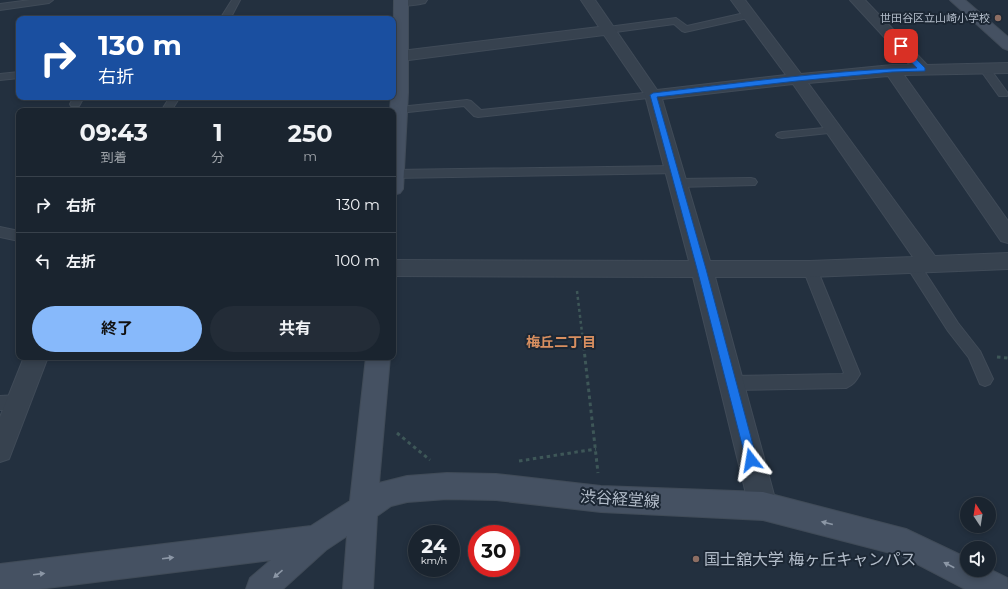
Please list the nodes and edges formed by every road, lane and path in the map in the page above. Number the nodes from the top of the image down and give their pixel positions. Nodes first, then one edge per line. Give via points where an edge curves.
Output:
1 (49, 0) edge
2 (236, 0) edge
3 (420, 0) edge
4 (588, 0) edge
5 (738, 0) edge
6 (857, 0) edge
7 (957, 0) edge
8 (401, 1) edge
9 (0, 7) edge
10 (749, 15) junction
11 (227, 16) edge
12 (608, 30) junction
13 (1008, 45) edge
14 (401, 56) junction
15 (984, 68) junction
16 (1008, 68) edge
17 (892, 70) junction
18 (922, 70) junction
19 (16, 75) edge
20 (0, 77) edge
21 (797, 79) junction
22 (396, 93) edge
23 (1003, 94) dead end
24 (653, 95) junction
25 (399, 110) junction
26 (834, 130) junction
27 (782, 135) dead end
28 (396, 136) edge
29 (677, 176) junction
30 (396, 182) edge
31 (751, 182) dead end
32 (0, 232) edge
33 (16, 235) edge
34 (1008, 236) edge
35 (1008, 260) edge
36 (920, 264) junction
37 (396, 268) edge
38 (574, 269) junction
39 (702, 269) junction
40 (810, 269) junction
41 (34, 360) edge
42 (378, 360) edge
43 (985, 379) dead end
44 (732, 383) junction
45 (9, 403) edge
46 (397, 433) dead end
47 (0, 450) edge
48 (434, 463) dead end
49 (601, 499) junction
50 (763, 506) junction
51 (363, 508) junction
52 (316, 540) junction
53 (0, 579) edge
54 (261, 589) edge
55 (358, 589) edge
56 (996, 589) edge

1 - 9 lane
2 - 11 lane
3 - 8 street
4 - 12 street
5 - 10 street
6 - 18 street
7 - 13 main road
8 - 14 main road
10 - 12 lane via 685,29 676,21
10 - 21 street
12 - 14 street
12 - 24 street
14 - 22 main road
15 - 16 street
15 - 18 street
15 - 23 lane
17 - 18 street
17 - 21 street
17 - 34 street
19 - 20 lane
21 - 24 street
21 - 26 street
22 - 25 main road
24 - 25 lane via 478,114 467,103
24 - 29 street
25 - 28 main road
26 - 27 lane
26 - 36 street
29 - 30 lane
29 - 31 lane
29 - 39 street
32 - 33 lane
35 - 36 street
36 - 40 street
36 - 43 lane via 953,327 975,355
37 - 38 street
38 - 39 street
38 - 49 path
39 - 40 street
39 - 44 street
40 - 44 lane via 852,374 846,381
41 - 45 street
42 - 51 main road
44 - 50 street
45 - 47 street
46 - 48 path
49 - 50 main road, 渋谷経堂線
49 - 51 main road, 渋谷経堂線 via 496,488 447,486 407,489 385,494
56 -> 50 main road, 渋谷経堂線 via 906,543
51 - 52 main road, 渋谷経堂線
51 - 55 main road
53 -> 52 main road
52 -> 54 main road, 渋谷経堂線

